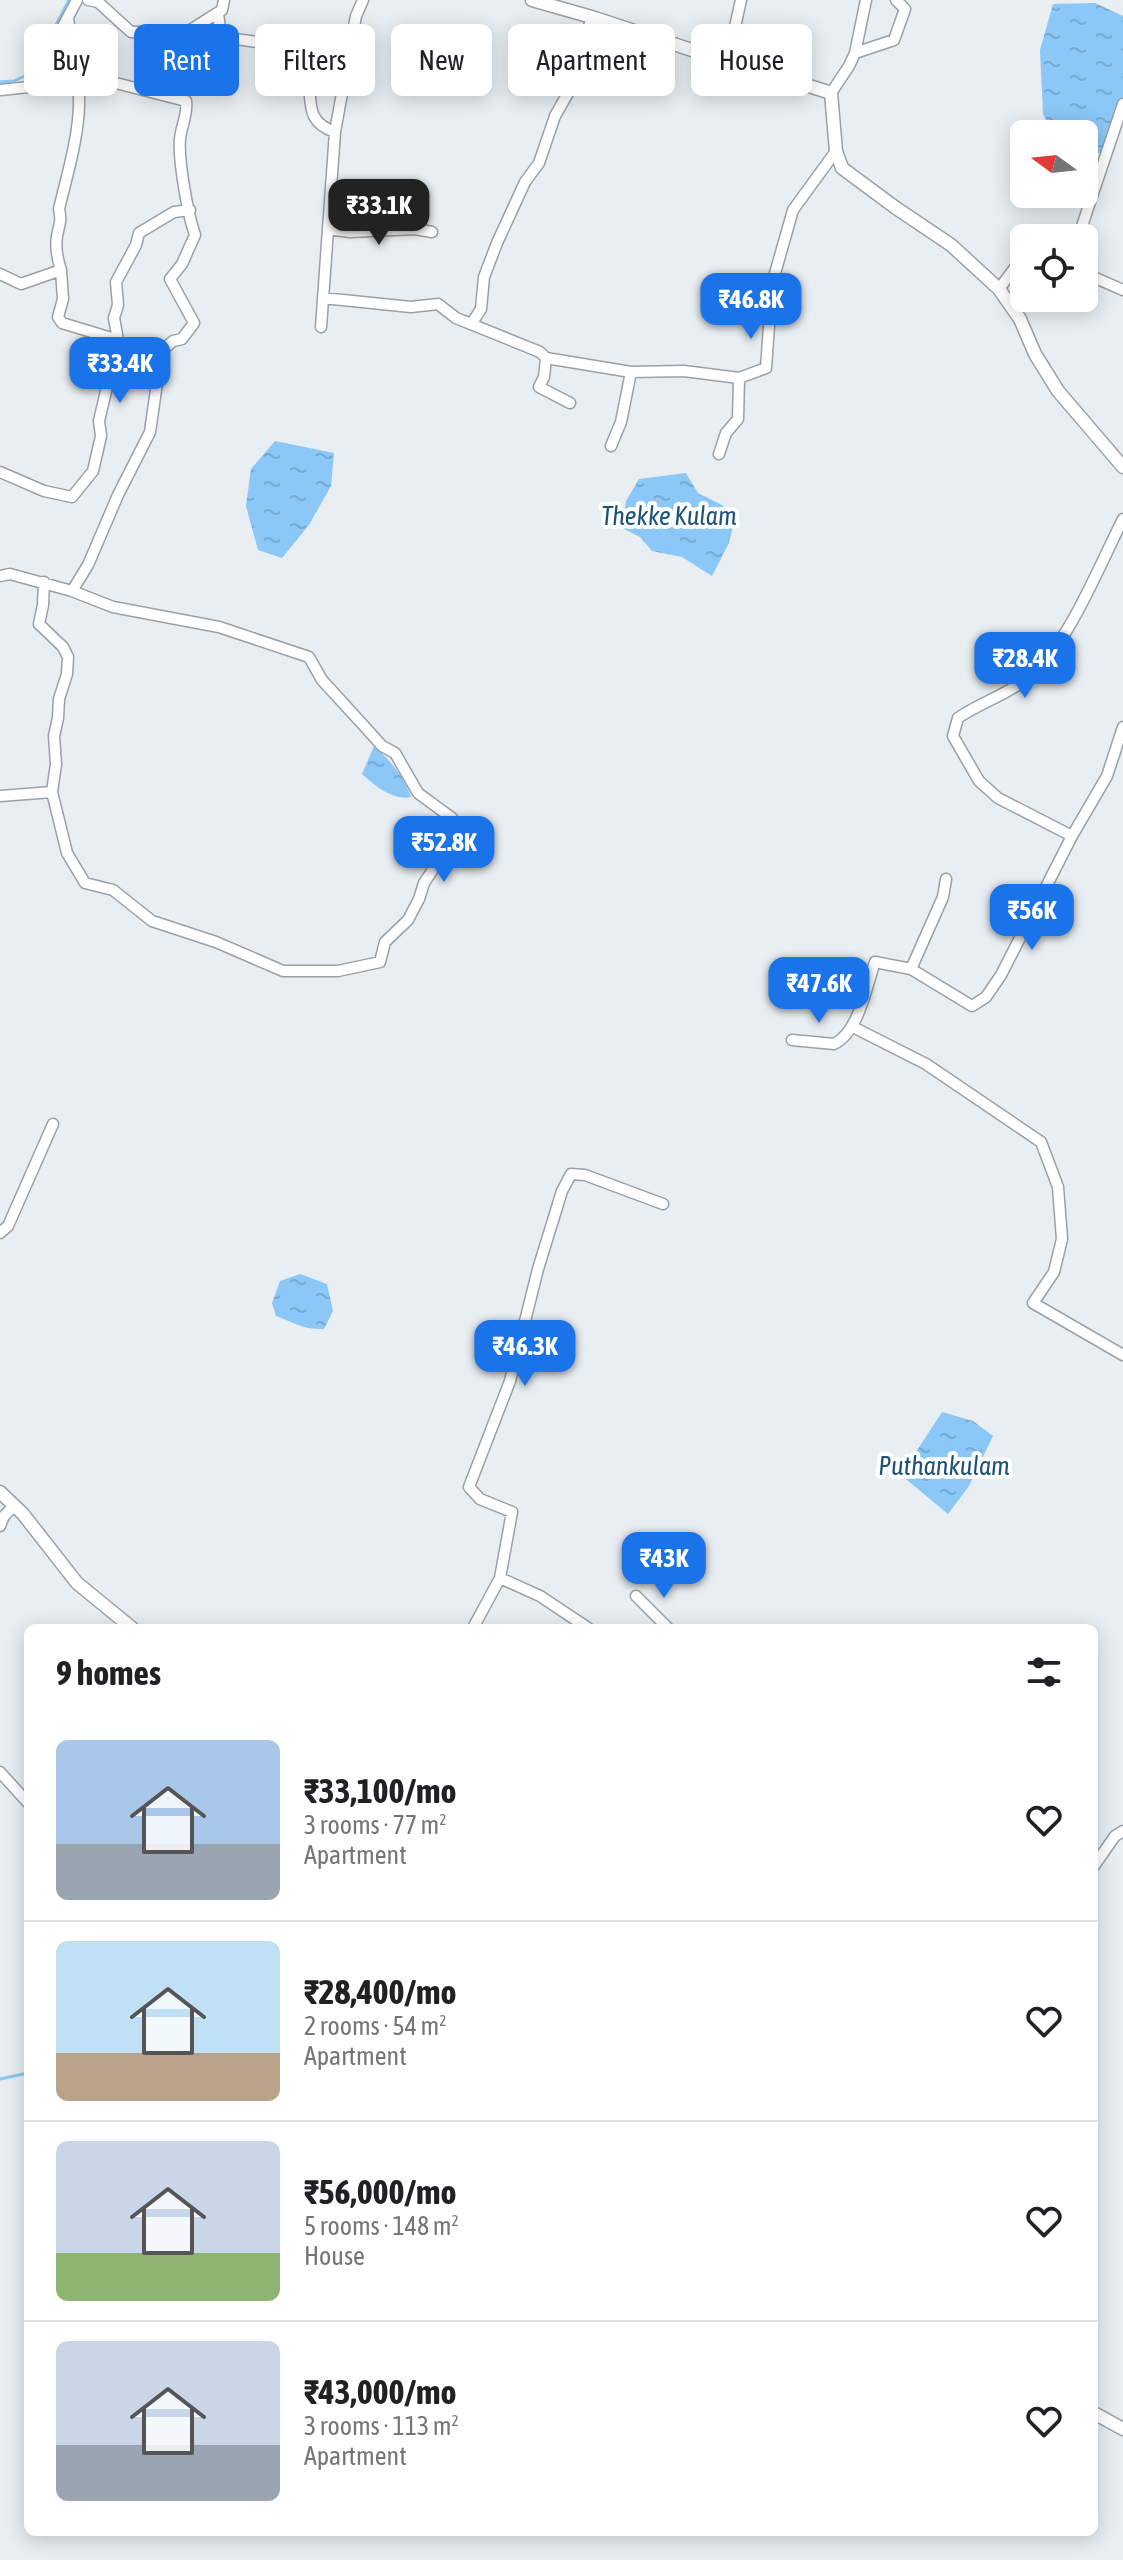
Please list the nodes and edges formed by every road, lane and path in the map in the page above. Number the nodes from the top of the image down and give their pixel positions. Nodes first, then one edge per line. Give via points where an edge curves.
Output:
1 (77, 0) edge
2 (88, 0) edge
3 (224, 0) edge
4 (363, 0) edge
5 (532, 0) edge
6 (741, 0) edge
7 (866, 0) edge
8 (896, 0) edge
9 (218, 13) junction
10 (68, 17) junction
11 (592, 17) junction
12 (69, 24) edge
13 (736, 24) edge
14 (691, 51) edge
15 (855, 53) junction
16 (118, 84) edge
17 (812, 86) edge
18 (0, 90) edge
19 (831, 93) junction
20 (79, 96) edge
21 (1123, 104) edge
22 (335, 132) junction
23 (836, 151) junction
24 (190, 210) junction
25 (1083, 224) edge
26 (328, 229) junction
27 (432, 232) dead end
28 (61, 270) junction
29 (0, 274) edge
30 (1010, 274) edge
31 (1098, 279) edge
32 (999, 289) junction
33 (1123, 290) edge
34 (323, 298) junction
35 (472, 323) junction
36 (321, 327) dead end
37 (118, 340) junction
38 (546, 358) junction
39 (631, 372) junction
40 (739, 378) junction
41 (570, 403) dead end
42 (611, 446) dead end
43 (719, 454) dead end
44 (1123, 467) edge
45 (0, 472) edge
46 (1123, 519) edge
47 (0, 576) edge
48 (44, 582) junction
49 (72, 591) junction
50 (1123, 727) edge
51 (52, 792) junction
52 (0, 796) edge
53 (1072, 836) junction
54 (946, 879) dead end
55 (911, 969) junction
56 (853, 1027) junction
57 (792, 1040) dead end
58 (53, 1124) dead end
59 (663, 1204) dead end
60 (0, 1233) edge
61 (1123, 1355) edge
62 (0, 1492) edge
63 (14, 1506) junction
64 (0, 1526) edge
65 (500, 1578) junction
66 (636, 1596) dead end
67 (127, 1624) edge
68 (475, 1624) edge
69 (581, 1624) edge
70 (664, 1624) edge
71 (0, 1772) edge
72 (24, 1799) edge
73 (1123, 1831) edge
74 (1098, 1860) edge
75 (1098, 2415) edge
76 (1123, 2429) edge

1 - 10 street
2 - 9 street via 98,2 131,32 189,31
3 - 9 street
4 - 22 street
5 - 11 street
6 - 13 street
7 - 15 street
8 - 15 street via 905,9 894,40
9 - 22 street via 221,38 295,56 310,82 310,113 321,128
10 - 12 street
10 - 18 street via 29,87
11 - 14 street
11 - 35 street via 539,163 515,200 492,254 481,309
15 - 19 street
16 - 24 street via 186,101 180,139
17 - 19 street
19 - 23 street
20 - 28 street via 77,129 59,209 56,248
21 - 25 street
22 - 26 street
23 - 32 street via 842,168 951,245
23 - 40 street via 793,210 772,284 766,368
24 - 37 street via 174,212 139,233 116,282
24 - 49 street via 195,235 170,279 194,323 182,339 156,356 150,432
26 - 27 street
26 - 34 street
28 - 29 street via 21,284
28 - 37 street via 62,323
30 - 32 street
31 - 33 street
32 - 44 street via 1058,391
34 - 35 street via 411,307 438,304
34 - 36 street
35 - 38 street
37 - 45 street via 93,471 72,497
38 - 39 street
38 - 41 street via 539,387
39 - 40 street
39 - 42 street
40 - 43 street via 738,419
46 - 53 street via 1060,643 1030,677 958,718 953,736 979,781 998,798
47 - 48 street
48 - 49 street
48 - 51 street via 39,624 68,657 54,736
49 - 51 street via 113,607 219,627 309,657 346,707 395,753 418,793 452,818 440,859 408,920 385,942 380,962 338,971 283,971 152,921 113,890 85,883 67,853
50 - 53 street via 1107,776
51 - 52 street
53 - 55 street via 986,997 972,1006
54 - 55 street
55 - 56 street via 875,962
56 - 57 street via 834,1044
56 - 61 street via 926,1064 1041,1142 1058,1187 1062,1239 1054,1272 1033,1303
58 - 60 street via 8,1226
59 - 65 street via 585,1175 571,1174 562,1191 510,1381 469,1487 480,1499 512,1512
62 - 63 street
63 - 64 street
63 - 67 street via 77,1583
65 - 68 street
65 - 69 street via 540,1596
66 - 70 street
71 - 72 street
73 - 74 street
75 - 76 street

